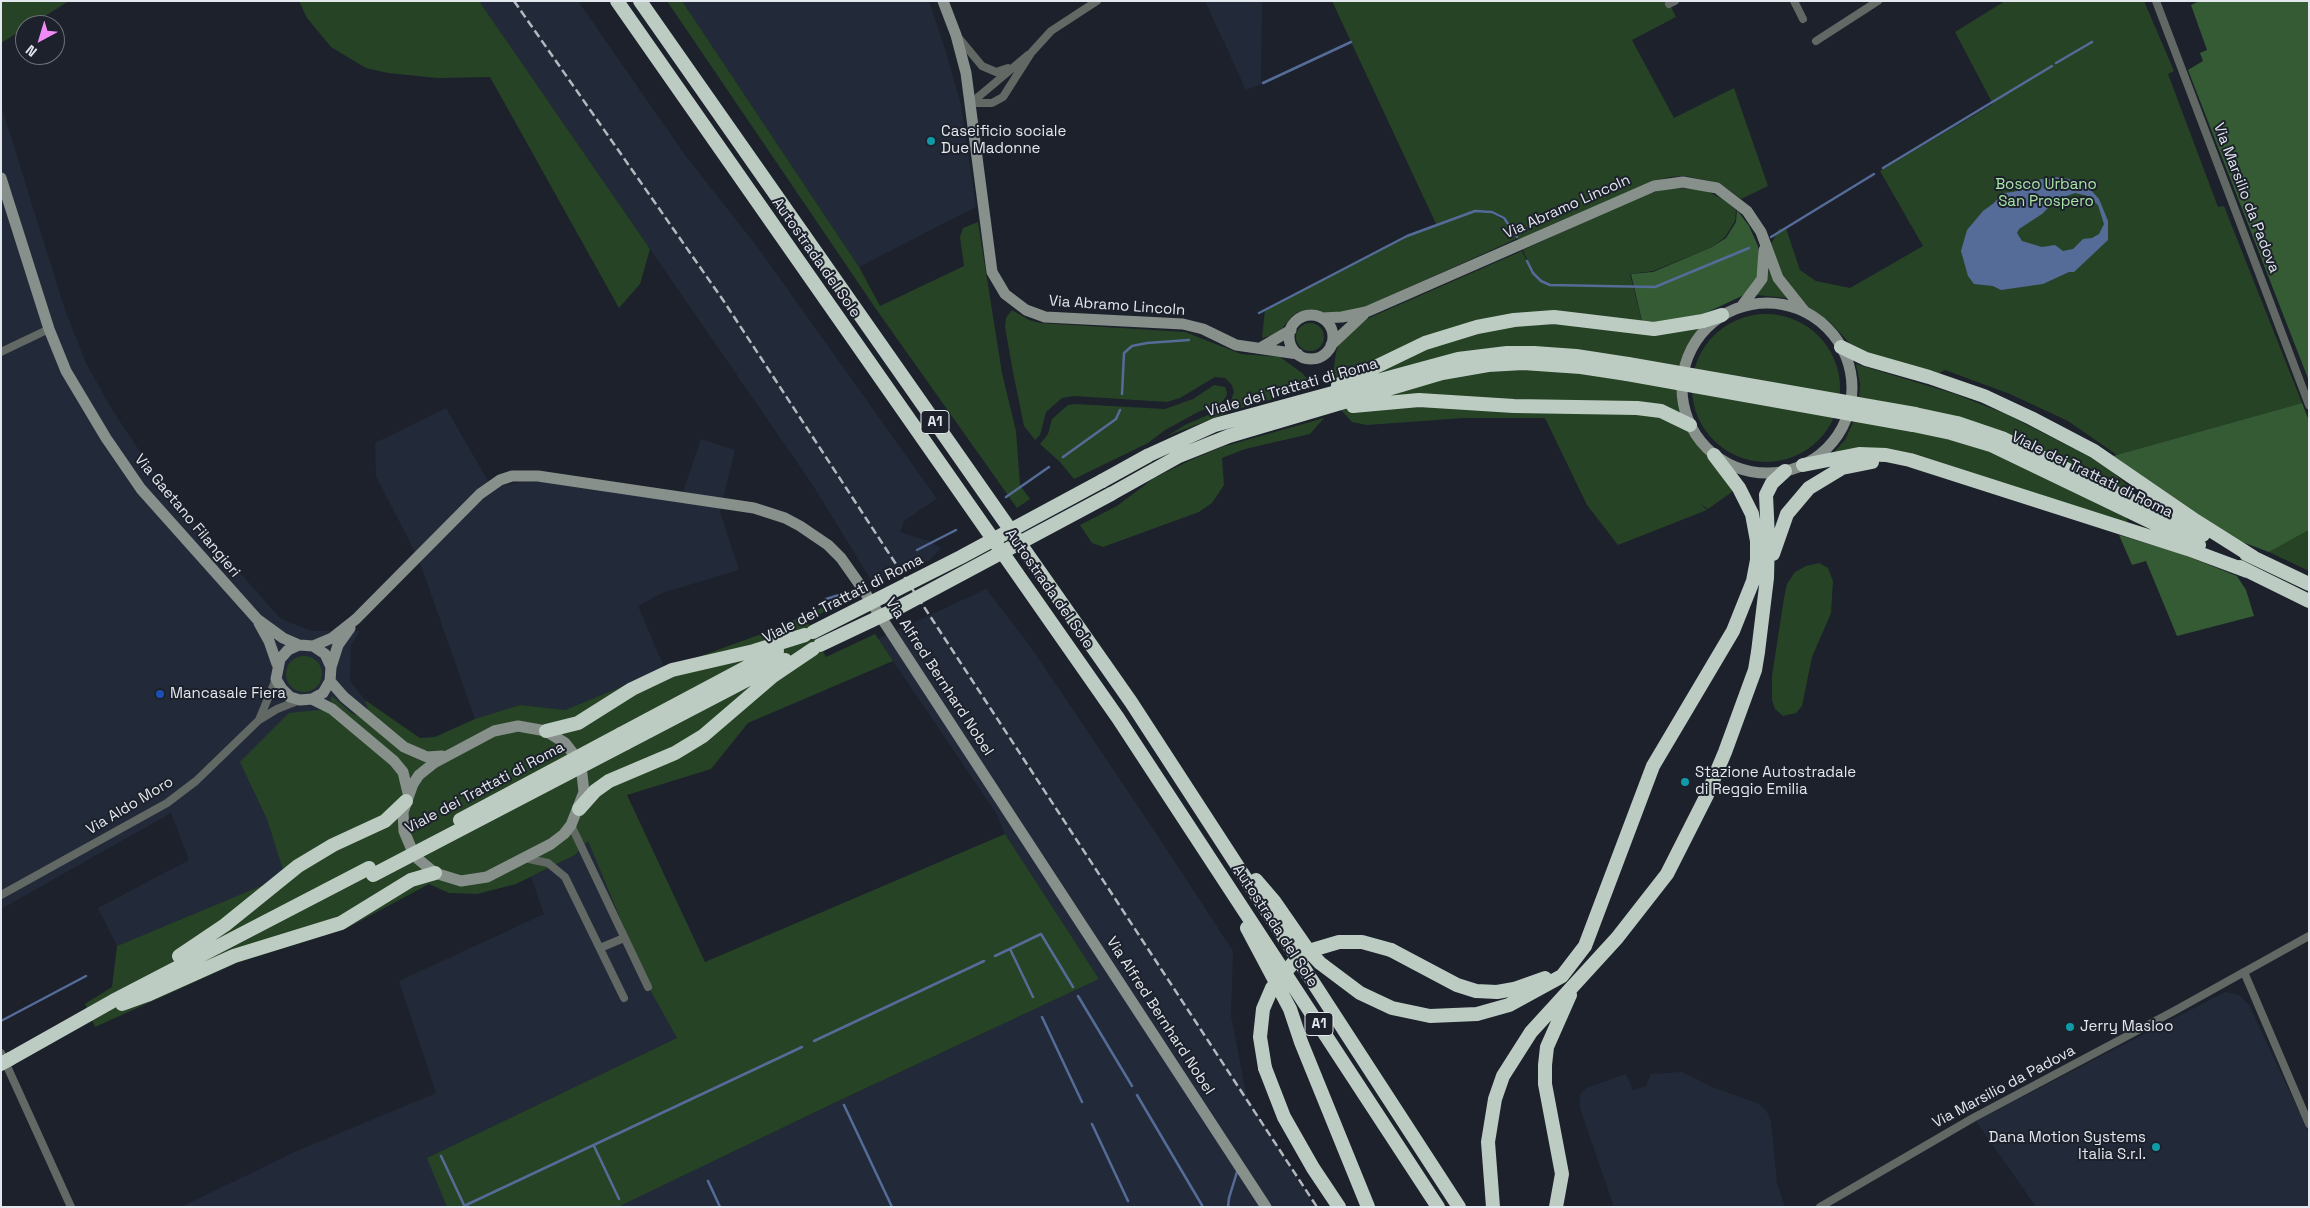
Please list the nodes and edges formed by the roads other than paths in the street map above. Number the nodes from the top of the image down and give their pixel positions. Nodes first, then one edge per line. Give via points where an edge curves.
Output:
1 (617, 1) edge
2 (640, 1) edge
3 (943, 1) edge
4 (1097, 1) edge
5 (1794, 1) edge
6 (1878, 1) edge
7 (2156, 1) edge
8 (1804, 19) dead end
9 (956, 35) junction
10 (1816, 41) dead end
11 (1031, 52) junction
12 (1014, 65) junction
13 (992, 103) junction
14 (971, 104) junction
15 (972, 116) junction
16 (1, 178) edge
17 (1764, 243) junction
18 (1741, 307) junction
19 (1366, 312) junction
20 (1805, 312) junction
21 (1722, 316) junction
22 (1322, 318) junction
23 (49, 329) junction
24 (1291, 330) junction
25 (1331, 345) junction
26 (1262, 347) junction
27 (1841, 347) junction
28 (1, 352) edge
29 (1298, 354) junction
30 (1628, 369) junction
31 (1289, 404) junction
32 (2309, 405) edge
33 (1303, 415) junction
34 (1914, 419) junction
35 (1690, 425) junction
36 (1714, 455) junction
37 (1803, 465) junction
38 (1785, 471) junction
39 (1975, 481) junction
40 (1011, 530) junction
41 (2253, 557) junction
42 (2247, 571) junction
43 (1767, 578) junction
44 (2309, 584) edge
45 (2309, 601) edge
46 (257, 619) junction
47 (356, 619) junction
48 (809, 633) junction
49 (299, 645) junction
50 (313, 646) junction
51 (816, 647) junction
52 (278, 664) junction
53 (331, 667) junction
54 (276, 679) junction
55 (330, 681) junction
56 (306, 700) junction
57 (259, 720) junction
58 (546, 732) junction
59 (623, 738) junction
60 (446, 756) junction
61 (407, 797) junction
62 (579, 809) junction
63 (571, 825) junction
64 (1201, 842) junction
65 (1225, 845) junction
66 (524, 858) junction
67 (435, 873) junction
68 (1, 895) edge
69 (2309, 936) edge
70 (624, 938) junction
71 (1585, 946) junction
72 (600, 948) junction
73 (2244, 972) junction
74 (1574, 986) junction
75 (648, 987) dead end
76 (624, 998) dead end
77 (114, 1003) junction
78 (4, 1059) edge
79 (2309, 1124) edge
80 (1557, 1204) edge
81 (71, 1207) edge
82 (1266, 1207) edge
83 (1339, 1207) edge
84 (1368, 1207) edge
85 (1438, 1207) edge
86 (1459, 1207) edge
87 (1494, 1207) edge
88 (1820, 1207) edge

1 - 64 highway, Autostrada del Sole / A1 via 1027,586
2 - 40 highway, Autostrada del Sole / A1
3 - 9 street, Via Abramo Lincoln
4 - 11 street via 1059,24
5 - 8 street
6 - 10 street
7 - 32 street, Via Marsilio da Padova
9 - 12 street via 989,70 1000,71
9 - 14 street, Via Abramo Lincoln
11 - 12 street
11 - 13 street via 1003,97
12 - 14 street
13 - 14 street
13 - 15 street via 981,107
14 - 15 street, Via Abramo Lincoln
15 - 26 street, Via Abramo Lincoln via 992,272 1001,290 1018,306 1045,317 1183,324 1203,329 1236,345
16 - 23 street, Via Gaetano Filangieri
17 - 18 street, Via Abramo Lincoln via 1762,278
17 - 19 street, Via Abramo Lincoln via 1761,232 1747,211 1727,194 1697,183 1669,183 1607,206
17 - 20 street, Via Abramo Lincoln via 1778,278
18 - 20 street via 1773,303
18 - 21 street
19 - 22 street, Via Abramo Lincoln
19 - 25 street, Via Abramo Lincoln
20 - 27 street via 1822,323
21 - 31 highway via 1654,329 1554,317 1477,326 1425,343 1338,385
21 - 35 street via 1696,340 1685,364 1682,399
22 - 24 street, Via Abramo Lincoln via 1303,316
22 - 25 street via 1332,330
23 - 28 street
23 - 46 street, Via Gaetano Filangieri via 66,370 132,478
24 - 26 street, Via Abramo Lincoln
24 - 29 street via 1290,343
25 - 29 street, Via Abramo Lincoln via 1324,354 1314,358
26 - 29 street, Via Abramo Lincoln
27 - 37 street via 1851,380 1848,414 1831,444
27 - 41 highway via 1866,359 1966,390 2031,418 2094,452
30 - 31 highway, Viale dei Trattati di Roma via 1559,354 1506,353 1436,364
30 - 33 highway, Viale dei Trattati di Roma via 1523,363 1494,365 1442,373
30 - 34 highway, Viale dei Trattati di Roma, bridge
31 - 40 highway, Viale dei Trattati di Roma, bridge via 1215,425 1149,455
33 - 35 highway via 1394,401 1445,400 1514,406 1637,408 1661,411
33 - 51 highway, Viale dei Trattati di Roma, bridge via 1202,446 904,605
34 - 41 highway, Viale dei Trattati di Roma via 1956,423 2010,442
34 - 42 highway, Viale dei Trattati di Roma via 2003,451
35 - 36 street
36 - 38 street via 1748,471
36 - 71 highway via 1739,488 1752,514 1757,541 1753,581 1733,631 1653,766
37 - 38 street
37 - 39 highway via 1853,455 1886,455
38 - 43 highway via 1772,483 1766,496
39 - 42 highway via 2162,540
39 - 43 highway via 1881,462 1854,464 1830,473 1809,488 1787,514
40 - 48 highway, Viale dei Trattati di Roma, bridge
40 - 65 highway, Autostrada del Sole / A1
41 - 44 highway, Viale dei Trattati di Roma
42 - 45 highway, Viale dei Trattati di Roma
43 - 74 highway via 1755,670 1707,795 1667,874
46 - 49 street, Via Gaetano Filangieri via 282,638
46 - 52 street, Via Gaetano Filangieri
47 - 50 street, Via Alfred Bernhard Nobel via 332,638
47 - 53 street, Via Alfred Bernhard Nobel via 338,646
47 - 82 street, Via Alfred Bernhard Nobel via 480,494 512,476 538,476 754,508 785,518 814,534 841,558 866,592
48 - 58 highway via 754,651 672,670 632,689 578,723
48 - 59 highway, Viale dei Trattati di Roma
49 - 50 street
49 - 52 street via 288,650
50 - 53 street via 325,654
51 - 59 highway, Viale dei Trattati di Roma
51 - 62 highway via 773,676 703,736 675,753 609,781
52 - 54 street
53 - 55 street
54 - 56 street via 286,693
54 - 57 street, Via Aldo Moro
55 - 56 street via 323,693
55 - 60 street via 344,697 404,747 427,757
56 - 57 street, Via Aldo Moro via 277,709
56 - 61 street via 332,709 394,761 403,772
57 - 68 street, Via Aldo Moro via 196,781 167,803
58 - 60 street via 525,726 502,728
58 - 62 street via 565,743 578,764 584,783
59 - 77 highway, Viale dei Trattati di Roma, bridge
60 - 61 street via 425,769
61 - 67 street via 403,812 407,840 418,860
61 - 77 highway via 385,821 333,845 298,866 225,925 139,980
62 - 63 street
63 - 66 street via 558,840
63 - 70 street
64 - 84 highway via 1290,1008
64 - 85 highway, Autostrada del Sole / A1
65 - 71 highway via 1274,901 1320,962 1348,986 1366,996 1412,1013 1465,1016 1509,1005 1562,976
65 - 86 highway, Autostrada del Sole / A1
66 - 67 street via 495,874 469,881 453,880
66 - 72 street via 548,863 566,876
67 - 77 highway via 411,880 341,923 234,956 147,995
69 - 73 street, Via Marsilio da Padova
70 - 72 street
70 - 75 street
71 - 83 highway, bridge via 1542,980 1497,992 1476,991 1457,985 1391,950 1362,942 1327,944 1304,955 1286,970 1272,988 1263,1009 1260,1037 1265,1068 1284,1117
72 - 76 street
73 - 79 street
73 - 88 street, Via Marsilio da Padova via 1974,1118
74 - 80 highway via 1547,1047 1544,1065 1562,1174
74 - 87 highway via 1531,1032 1500,1084 1488,1142
77 - 78 highway, Viale dei Trattati di Roma
78 - 81 street

